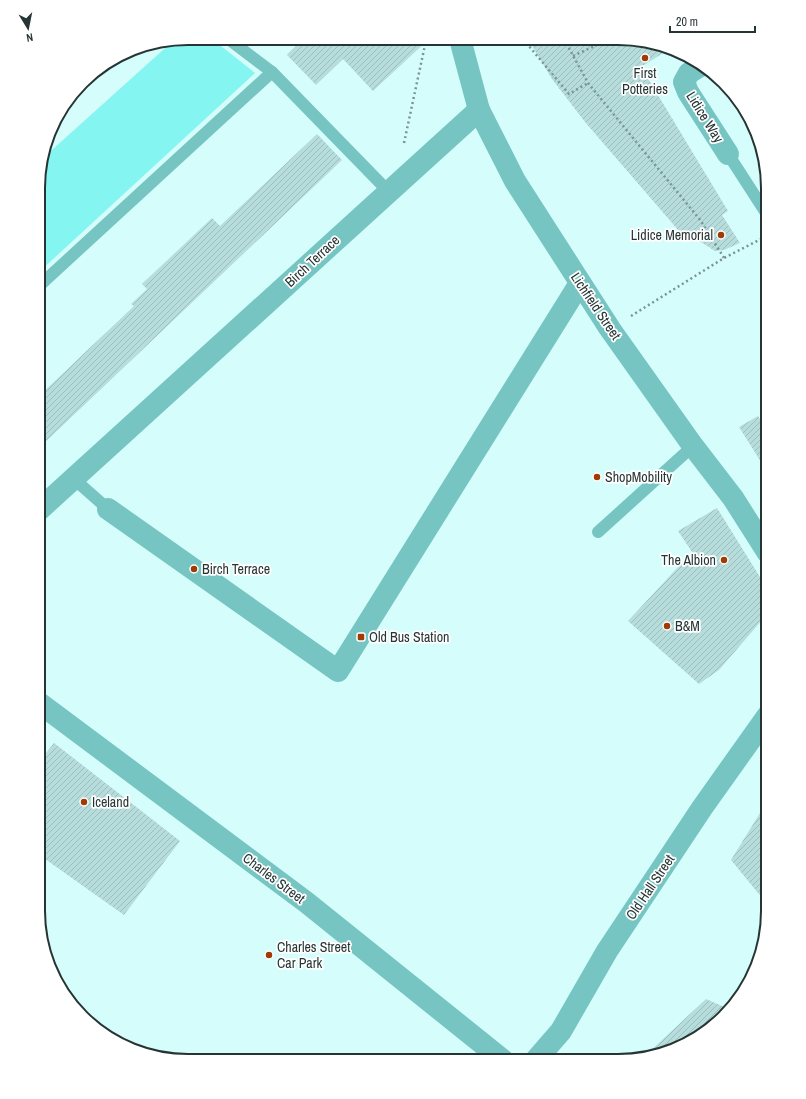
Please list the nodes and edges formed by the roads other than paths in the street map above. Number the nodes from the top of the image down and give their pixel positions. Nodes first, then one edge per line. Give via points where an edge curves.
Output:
1 (235, 45) edge
2 (462, 45) edge
3 (696, 69) edge
4 (272, 72) junction
5 (479, 110) junction
6 (728, 154) joint
7 (388, 191) junction
8 (761, 205) edge
9 (45, 280) edge
10 (580, 283) junction
11 (693, 446) junction
12 (74, 479) junction
13 (45, 505) edge
14 (108, 509) joint
15 (598, 532) dead end
16 (761, 542) edge
17 (45, 707) edge
18 (761, 725) edge
19 (495, 1054) edge
20 (540, 1054) edge

1 - 4 lane
2 - 5 street, Lichfield Street
3 - 6 street, Lidice Way via 689,73 684,82
4 - 7 lane
4 - 9 lane
5 - 7 street, Birch Terrace
5 - 10 street, Lichfield Street via 515,181
6 - 8 lane
7 - 12 street, Birch Terrace
10 - 11 street, Lichfield Street
10 - 14 street via 338,671
11 - 15 lane
11 - 16 street, Lichfield Street via 733,498
12 - 13 street, Birch Terrace
12 - 14 lane
17 - 19 street, Charles Street via 306,902
18 - 20 street, Old Hall Street via 607,951 561,1031

